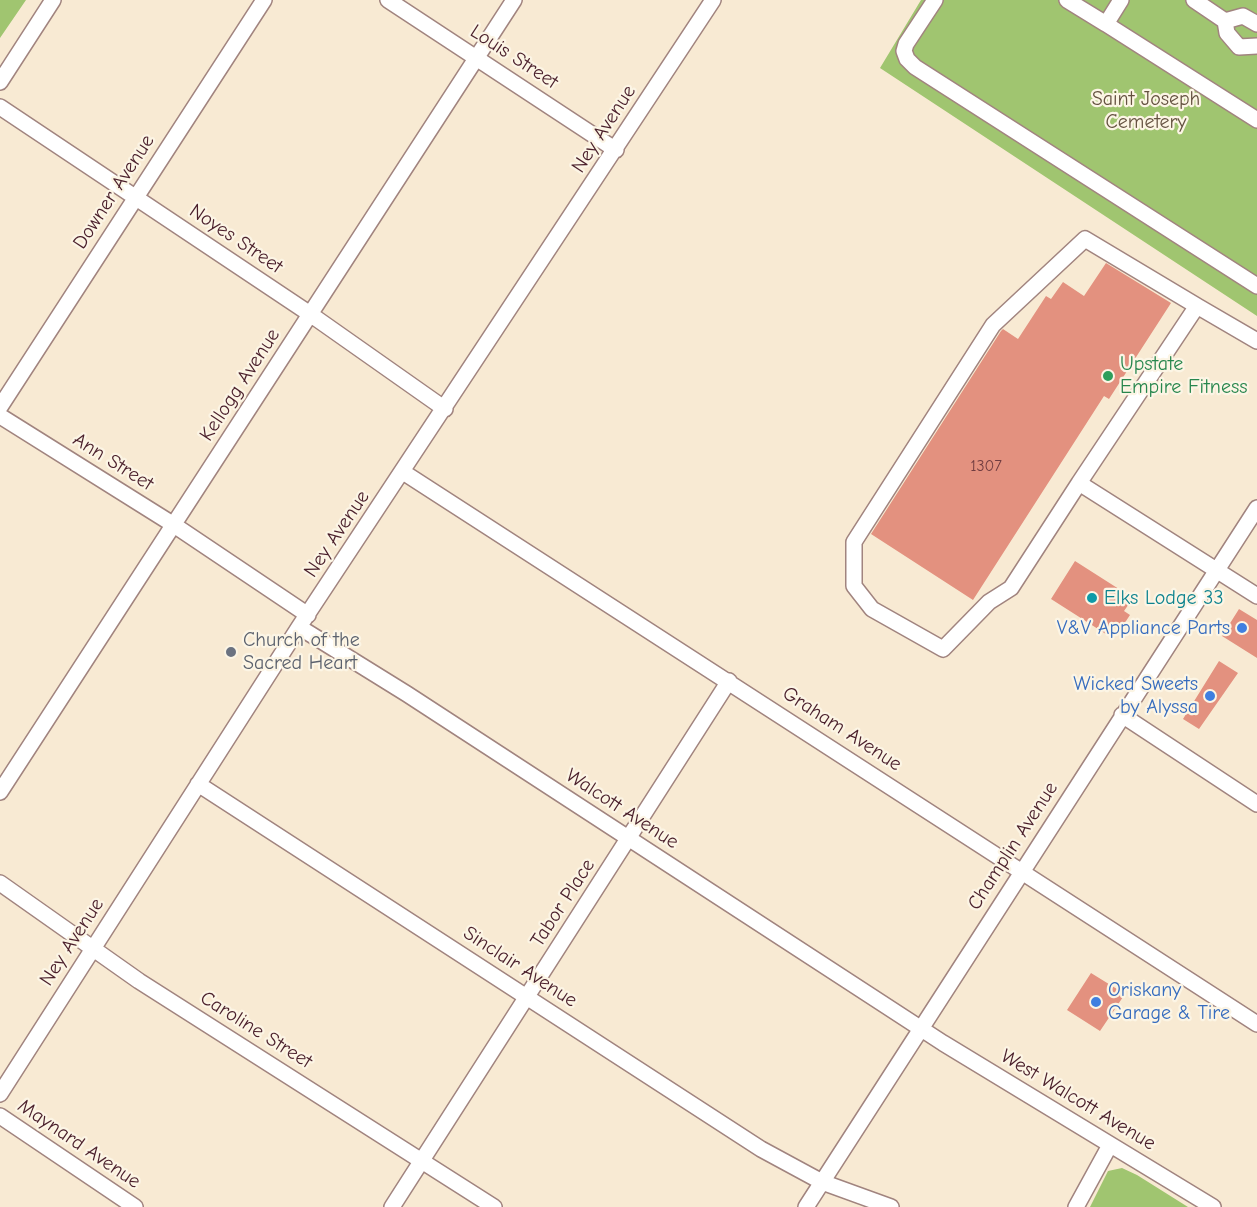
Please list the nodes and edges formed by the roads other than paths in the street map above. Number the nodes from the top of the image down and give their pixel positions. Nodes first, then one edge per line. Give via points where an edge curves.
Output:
1 (53, 0) edge
2 (264, 0) edge
3 (388, 0) edge
4 (514, 0) edge
5 (712, 0) edge
6 (935, 0) edge
7 (1067, 0) edge
8 (1121, 0) edge
9 (1194, 0) edge
10 (1225, 21) junction
11 (1106, 24) junction
12 (1257, 24) edge
13 (1257, 46) edge
14 (476, 58) junction
15 (0, 82) edge
16 (0, 107) edge
17 (1257, 120) edge
18 (616, 150) junction
19 (136, 196) junction
20 (1257, 286) edge
21 (1197, 306) junction
22 (310, 314) junction
23 (1257, 341) edge
24 (0, 407) edge
25 (446, 409) junction
26 (0, 416) edge
27 (403, 472) junction
28 (1079, 483) junction
29 (1257, 508) edge
30 (174, 525) junction
31 (203, 544) joint
32 (1217, 570) junction
33 (1257, 596) edge
34 (303, 621) junction
35 (729, 681) junction
36 (1122, 715) junction
37 (198, 784) junction
38 (0, 792) edge
39 (1257, 804) edge
40 (630, 838) junction
41 (1023, 872) junction
42 (0, 883) edge
43 (93, 948) junction
44 (527, 997) junction
45 (1257, 1024) edge
46 (921, 1028) junction
47 (0, 1094) edge
48 (0, 1116) edge
49 (1110, 1145) junction
50 (422, 1161) junction
51 (822, 1182) junction
52 (135, 1207) edge
53 (392, 1207) edge
54 (494, 1207) edge
55 (806, 1207) edge
56 (891, 1207) edge
57 (1076, 1207) edge
58 (1213, 1207) edge

1 - 15 street
2 - 19 street, Downer Avenue
3 - 14 street, Louis Street
4 - 14 street, Kellogg Avenue
5 - 18 street, Ney Avenue
6 - 20 street via 906,44 907,59 915,67
7 - 11 street
8 - 11 street
9 - 10 street
10 - 12 street via 1243,16
10 - 13 street via 1232,42 1239,47
11 - 17 street
14 - 18 street, Louis Street
14 - 22 street, Kellogg Avenue
16 - 19 street, Noyes Street
18 - 25 street, Ney Avenue
19 - 22 street, Noyes Street
19 - 24 street, Downer Avenue
21 - 23 street
21 - 28 street
21 - 28 street via 1085,239 993,325 854,542 854,586 872,609 943,648 989,602 1011,588
22 - 25 street, Noyes Street
22 - 30 street, Kellogg Avenue
25 - 27 street, Ney Avenue
26 - 30 street, Ann Street
27 - 34 street, Ney Avenue
27 - 35 street, Graham Avenue
28 - 32 street
29 - 32 street, Champlin Avenue
30 - 31 street, Ann Street
30 - 38 street, Kellogg Avenue
31 - 34 street, Walcott Avenue
32 - 33 street
32 - 36 street, Champlin Avenue
34 - 37 street, Ney Avenue
34 - 40 street, Walcott Avenue
35 - 40 street, Tabor Place
35 - 41 street, Graham Avenue
36 - 39 street
36 - 41 street, Champlin Avenue
37 - 43 street, Ney Avenue
37 - 44 street, Sinclair Avenue
40 - 44 street, Tabor Place
40 - 46 street, Walcott Avenue
41 - 45 street, Graham Avenue
41 - 46 street, Champlin Avenue
42 - 43 street, Caroline Street
43 - 47 street, Ney Avenue
43 - 50 street, Caroline Street
44 - 50 street, Tabor Place
44 - 51 street, Sinclair Avenue via 761,1149
46 - 49 street, West Walcott Avenue
46 - 51 street, Champlin Avenue
48 - 52 street, Maynard Avenue
49 - 57 street
49 - 58 street, West Walcott Avenue
50 - 53 street, Tabor Place
50 - 54 street, Caroline Street
51 - 55 street, Champlin Avenue
51 - 56 street, Sinclair Avenue

